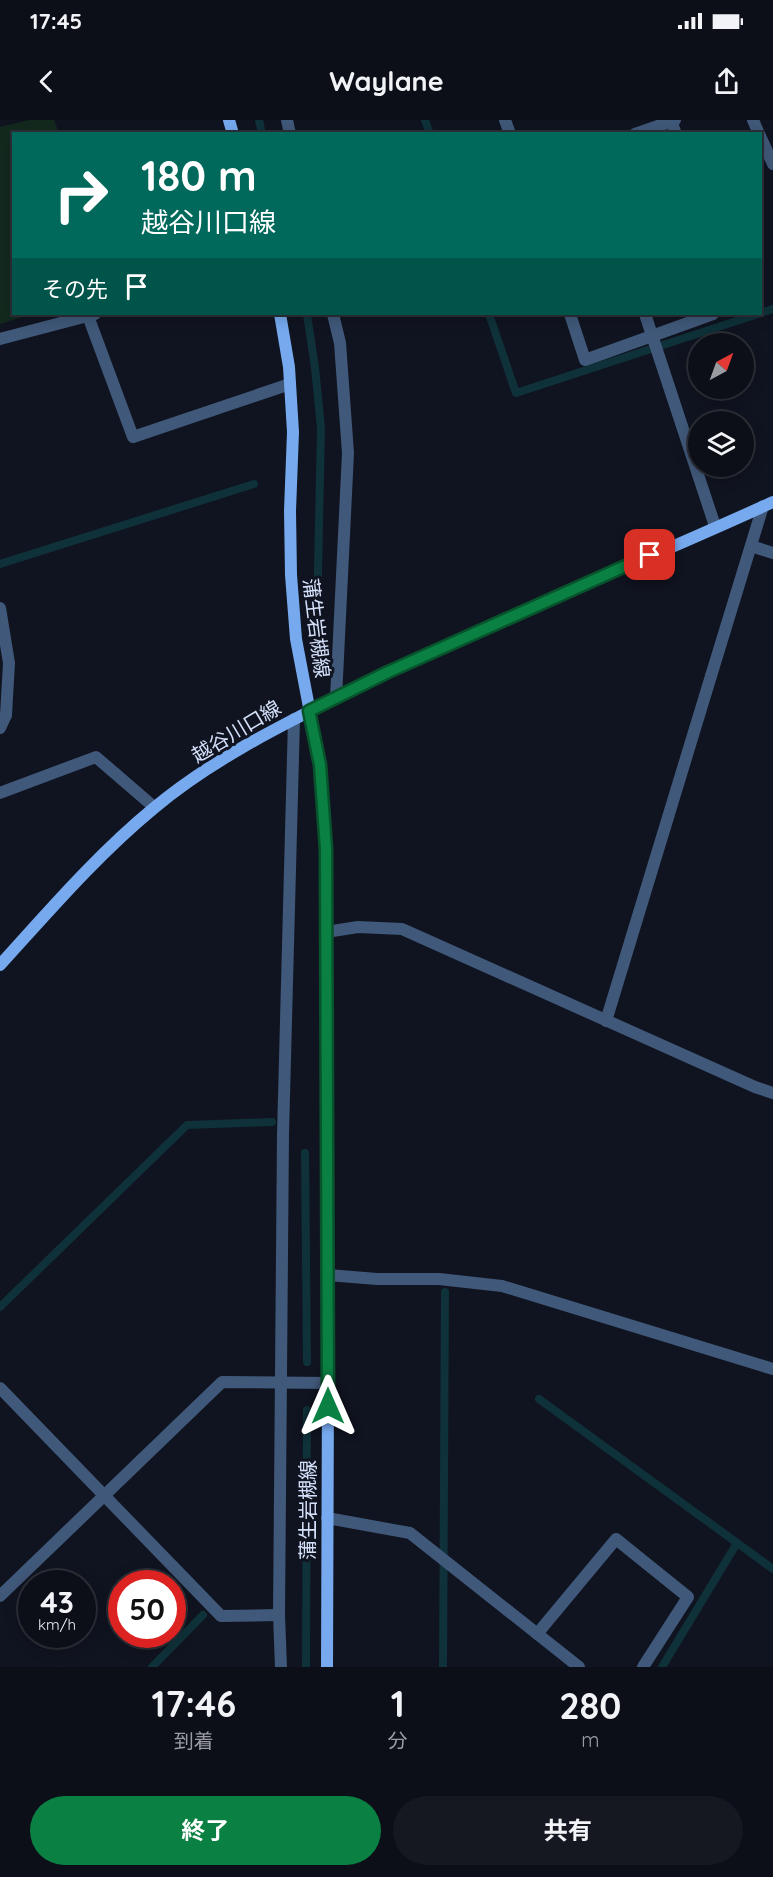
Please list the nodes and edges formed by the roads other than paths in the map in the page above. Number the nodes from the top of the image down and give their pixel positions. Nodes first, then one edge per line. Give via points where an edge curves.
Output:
1 (673, 121) edge
2 (641, 132) edge
3 (762, 139) edge
4 (773, 164) edge
5 (92, 315) edge
6 (280, 315) edge
7 (333, 315) edge
8 (570, 315) edge
9 (645, 315) edge
10 (710, 315) edge
11 (652, 337) junction
12 (0, 339) edge
13 (290, 384) junction
14 (768, 504) edge
15 (715, 526) junction
16 (751, 546) junction
17 (773, 553) edge
18 (0, 608) edge
19 (336, 698) junction
20 (309, 711) junction
21 (294, 718) junction
22 (0, 728) edge
23 (0, 793) edge
24 (154, 807) junction
25 (326, 932) junction
26 (0, 965) edge
27 (606, 1021) junction
28 (773, 1093) edge
29 (328, 1275) junction
30 (773, 1369) edge
31 (282, 1383) junction
32 (328, 1383) junction
33 (0, 1388) edge
34 (103, 1495) junction
35 (327, 1518) junction
36 (0, 1596) edge
37 (279, 1615) junction
38 (537, 1634) junction
39 (281, 1667) edge
40 (327, 1667) edge
41 (579, 1667) edge
42 (643, 1667) edge

1 - 2 street
3 - 4 street
5 - 12 street
5 - 13 street via 133,437
6 - 13 main road, 蒲生岩槻線
7 - 19 street via 340,343 348,453
8 - 11 street via 585,360
9 - 11 street
10 - 11 street
11 - 15 street
13 - 20 main road, 蒲生岩槻線 via 291,575 296,639
14 - 15 main road, 越谷川口線
14 - 16 street
15 - 19 main road, 越谷川口線
16 - 17 street
16 - 27 street
18 - 22 street via 9,663 6,715
19 - 20 main road, 越谷川口線
20 - 21 main road, 越谷川口線
20 - 25 main road, 蒲生岩槻線 via 320,765
21 - 24 main road, 越谷川口線 via 249,742
21 - 31 street via 283,1134
23 - 24 street via 96,757
24 - 26 main road, 越谷川口線
25 - 27 street via 358,927 402,929
25 - 29 main road, 蒲生岩槻線
27 - 28 street
29 - 30 street via 439,1279 502,1286
29 - 32 main road, 蒲生岩槻線
31 - 32 street
31 - 34 street via 222,1383
31 - 37 street
32 - 35 main road, 蒲生岩槻線
33 - 34 street
34 - 36 street
34 - 37 street via 221,1616
35 - 38 street via 410,1533
35 - 40 main road, 蒲生岩槻線
37 - 39 street
38 - 41 street
38 - 42 street via 616,1539 688,1597

